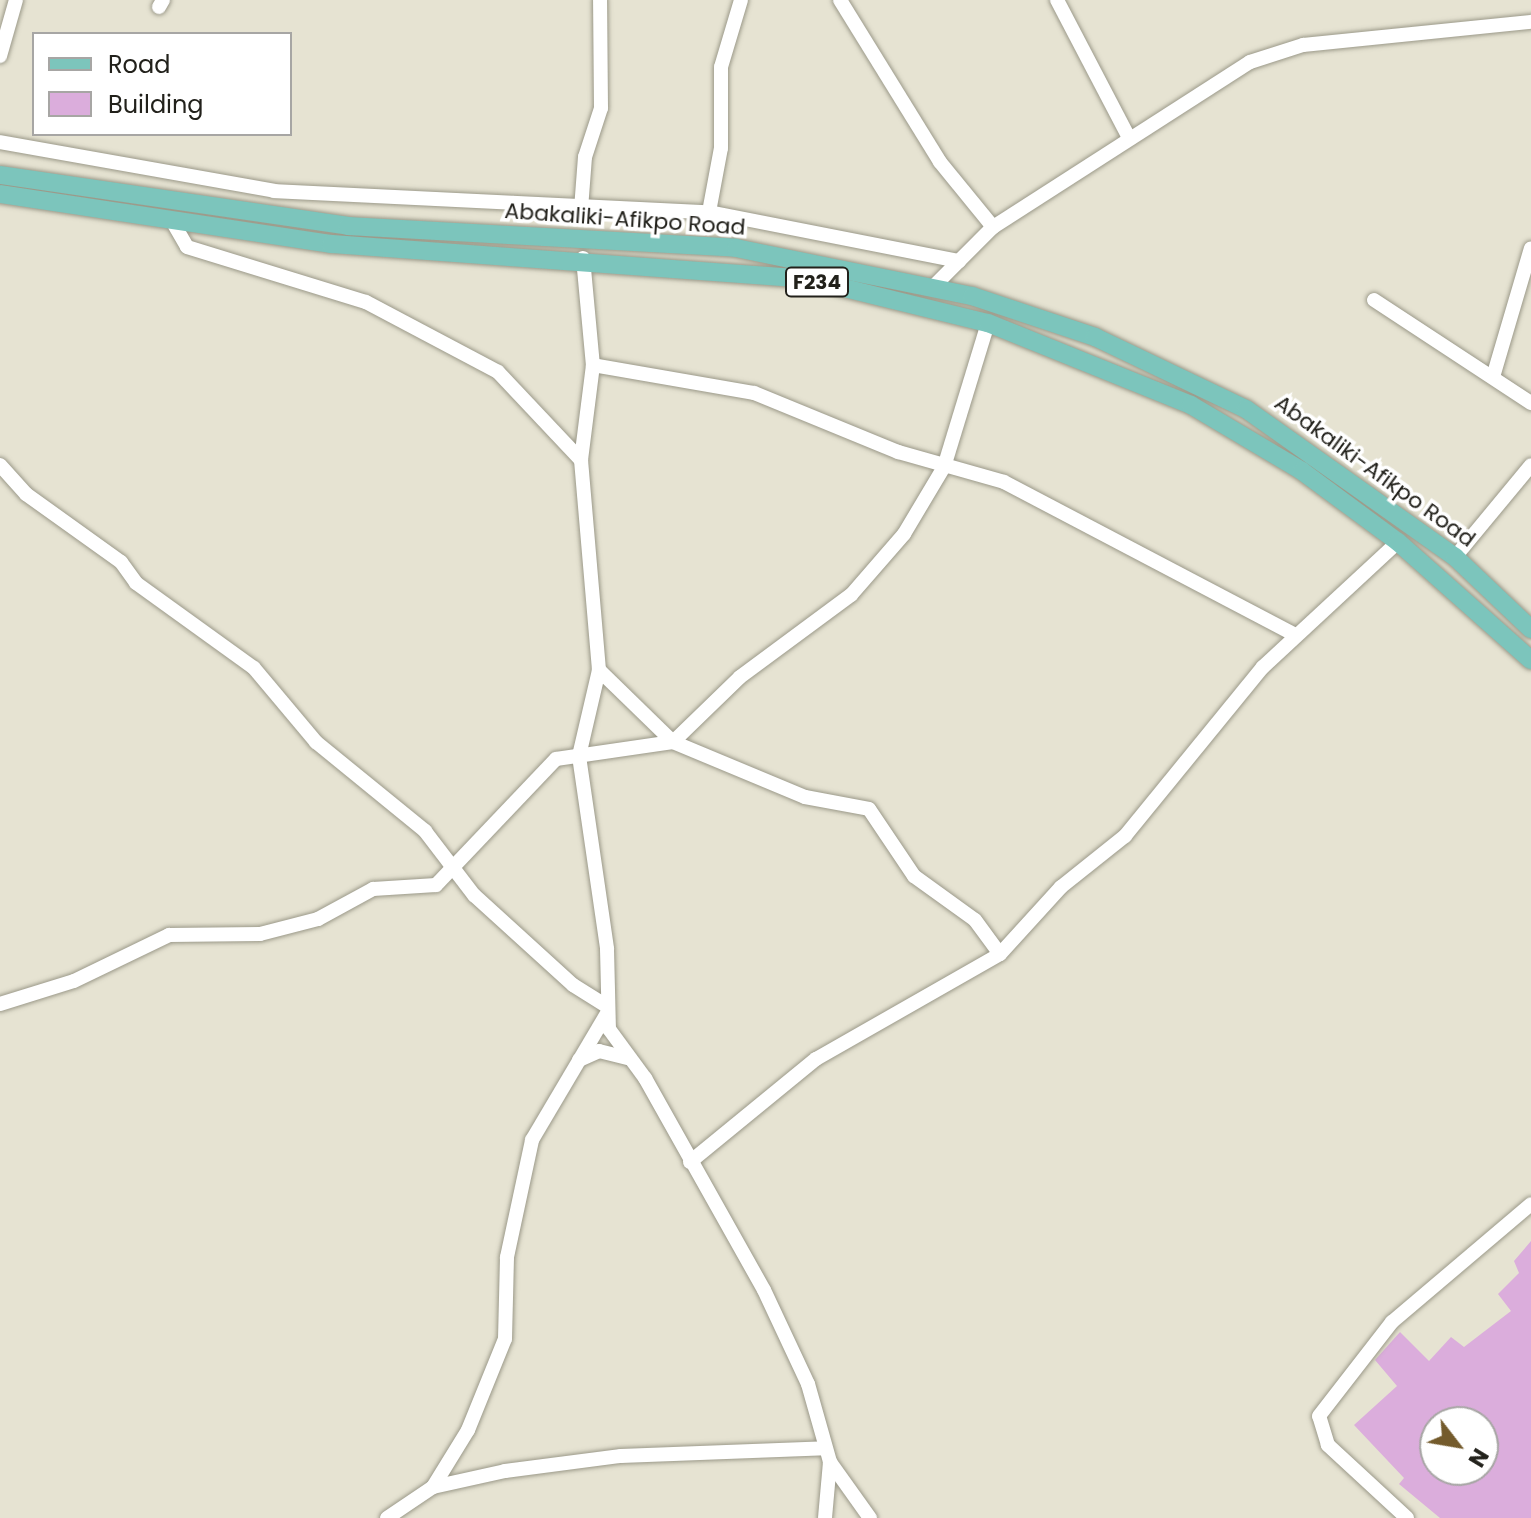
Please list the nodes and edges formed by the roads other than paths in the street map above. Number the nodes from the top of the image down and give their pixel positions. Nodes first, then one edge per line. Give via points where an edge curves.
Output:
1 (16, 0) edge
2 (600, 0) edge
3 (741, 0) edge
4 (840, 0) edge
5 (1057, 0) edge
6 (1531, 22) edge
7 (0, 56) edge
8 (1129, 138) junction
9 (0, 142) edge
10 (0, 175) edge
11 (1, 196) edge
12 (581, 209) junction
13 (709, 212) junction
14 (175, 226) junction
15 (993, 227) junction
16 (1531, 248) edge
17 (583, 258) junction
18 (959, 261) junction
19 (934, 286) junction
20 (1374, 300) dead end
21 (988, 323) junction
22 (593, 365) junction
23 (1493, 377) junction
24 (1531, 403) edge
25 (581, 460) junction
26 (0, 465) edge
27 (1531, 465) edge
28 (944, 467) junction
29 (1398, 542) junction
30 (1455, 557) junction
31 (1531, 629) edge
32 (1295, 635) junction
33 (1531, 660) edge
34 (599, 670) junction
35 (673, 742) junction
36 (579, 756) junction
37 (454, 869) junction
38 (1000, 954) junction
39 (0, 1004) edge
40 (607, 1010) junction
41 (627, 1058) junction
42 (575, 1062) junction
43 (690, 1162) junction
44 (1531, 1204) edge
45 (827, 1455) junction
46 (433, 1487) junction
47 (387, 1518) edge
48 (825, 1518) edge
49 (870, 1518) edge
50 (1407, 1518) edge

1 - 7 street
2 - 12 street via 601,108 585,157
3 - 13 street via 721,67 721,148
4 - 15 street via 940,162
5 - 8 street
6 - 8 street via 1303,45 1250,62
8 - 15 street
9 - 12 street via 274,191
10 - 19 main road, Abakaliki-Afikpo Road / F234 via 348,226 702,244
11 - 14 main road, F234
12 - 13 street
13 - 18 street
14 - 17 main road, F234 via 331,244
14 - 25 street via 187,247 366,302 498,372
15 - 18 street
16 - 23 street
17 - 21 main road, F234 via 807,279
17 - 22 street
18 - 19 street
19 - 30 main road, Abakaliki-Afikpo Road / F234 via 1180,372 1306,445
20 - 23 street
21 - 28 street
21 - 29 main road, F234 via 1191,405 1302,471
22 - 25 street
22 - 28 street via 754,393
23 - 24 street
25 - 34 street
26 - 37 street via 26,494 121,562 136,583 254,668 298,723 425,831
27 - 30 street
28 - 32 street via 1030,493
28 - 35 street via 904,534 851,595 740,677
29 - 32 street
29 - 33 main road, F234
30 - 31 main road, Abakaliki-Afikpo Road / F234
32 - 38 street via 1125,836 1061,887
34 - 35 street
34 - 36 street
35 - 36 street
35 - 38 street via 805,797 869,809 914,876 975,920
36 - 37 street via 539,769
36 - 40 street via 607,949
37 - 39 street via 436,885 373,889 288,928 169,935 74,981
37 - 40 street via 573,985
38 - 43 street via 816,1059
40 - 41 street
40 - 42 street
41 - 42 street via 599,1051
41 - 43 street
42 - 46 street via 523,1168 507,1257 505,1339 468,1430
43 - 45 street via 784,1330 819,1413
44 - 50 street via 1392,1322 1319,1416 1328,1445
45 - 46 street via 621,1456
45 - 48 street
45 - 49 street
46 - 47 street

